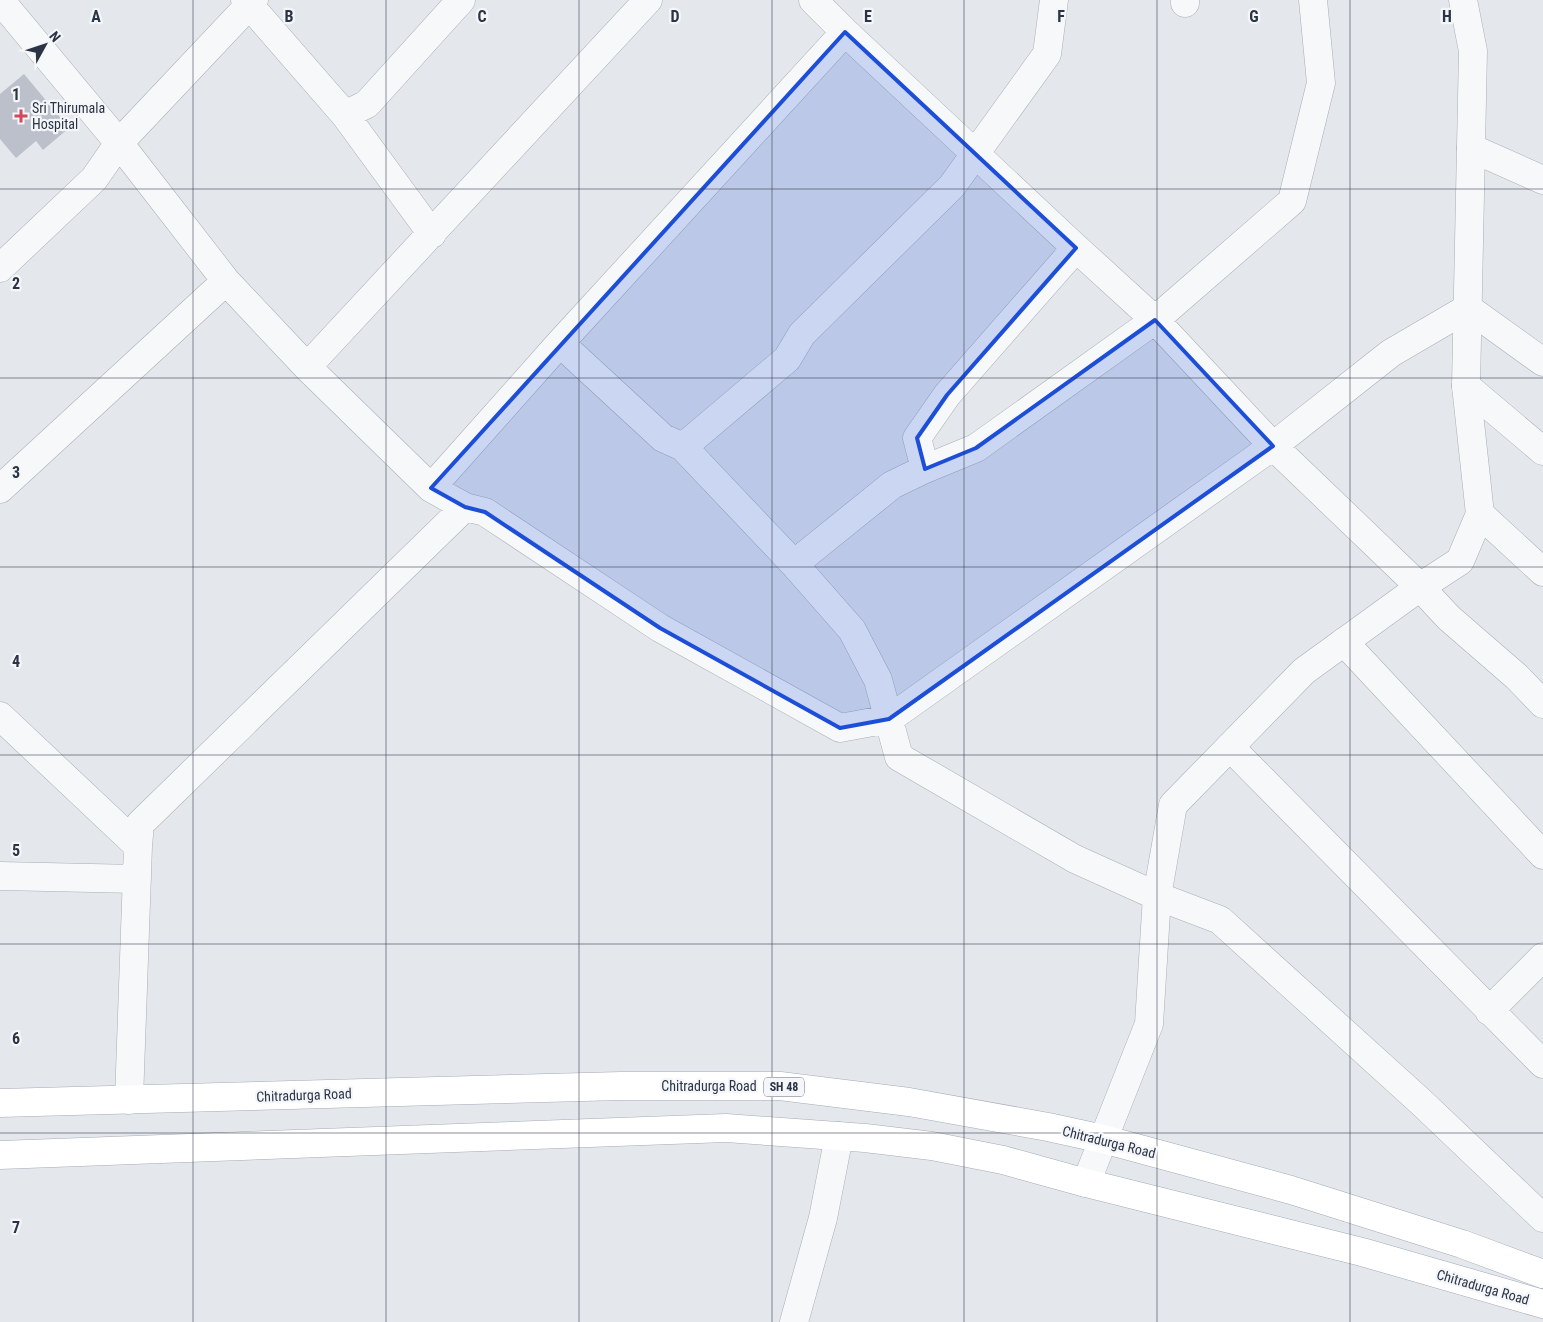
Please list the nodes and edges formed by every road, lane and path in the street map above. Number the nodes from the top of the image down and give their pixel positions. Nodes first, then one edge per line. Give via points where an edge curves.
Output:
1 (0, 0) edge
2 (462, 0) edge
3 (648, 0) edge
4 (813, 0) edge
5 (1054, 0) edge
6 (1313, 0) edge
7 (1463, 0) edge
8 (250, 2) edge
9 (844, 32) junction
10 (345, 115) junction
11 (119, 143) junction
12 (1471, 148) junction
13 (975, 154) junction
14 (1543, 180) edge
15 (432, 234) junction
16 (1076, 248) junction
17 (0, 268) edge
18 (226, 281) junction
19 (1468, 308) junction
20 (1155, 320) junction
21 (560, 342) junction
22 (1543, 362) edge
23 (307, 367) junction
24 (1466, 386) junction
25 (1273, 446) junction
26 (682, 447) junction
27 (1543, 451) edge
28 (925, 469) junction
29 (431, 488) junction
30 (0, 489) edge
31 (465, 507) junction
32 (1480, 514) junction
33 (794, 564) junction
34 (1543, 572) edge
35 (1420, 587) junction
36 (1344, 642) junction
37 (1543, 704) edge
38 (889, 719) junction
39 (5, 728) edge
40 (1230, 747) junction
41 (138, 846) junction
42 (1543, 855) edge
43 (0, 876) edge
44 (137, 879) junction
45 (1157, 896) junction
46 (1543, 957) edge
47 (1489, 1011) junction
48 (1543, 1064) edge
49 (129, 1100) junction
50 (0, 1103) edge
51 (839, 1136) junction
52 (1103, 1140) junction
53 (0, 1155) edge
54 (1086, 1183) junction
55 (1543, 1218) edge
56 (1543, 1274) edge
57 (1543, 1304) edge
58 (794, 1322) edge

1 - 11 street
2 - 10 street via 367,104
3 - 15 street
4 - 9 street
5 - 13 street via 1047,54
6 - 20 street via 1321,83 1292,201
7 - 12 street via 1473,51
8 - 10 street
8 - 11 street
9 - 13 street
9 - 21 street
10 - 15 street
11 - 17 street via 94,179
11 - 18 street
12 - 14 street
12 - 19 street
13 - 16 street
13 - 26 street via 952,186 802,334 786,359
15 - 23 street
16 - 20 street
16 - 28 street via 946,394 918,438
18 - 23 street
18 - 30 street
19 - 22 street
19 - 24 street
19 - 25 street via 1391,353
20 - 25 street
20 - 28 street via 976,448
21 - 26 street via 663,438
21 - 29 street
23 - 29 street
24 - 27 street
24 - 32 street
25 - 35 street
25 - 38 street
26 - 33 street
28 - 33 street via 892,484
29 - 31 street
31 - 38 street via 485,512 660,628 840,728
31 - 41 street via 140,824
32 - 34 street
32 - 35 street via 1460,561
33 - 38 street via 852,630 878,680
35 - 36 street
35 - 37 street
36 - 40 street via 1304,672
36 - 42 street
38 - 45 street via 899,757 1075,859
39 - 41 street
40 - 45 street via 1173,805
40 - 47 street
41 - 44 street
43 - 44 street
44 - 49 street
45 - 52 street via 1149,1024
45 - 55 street via 1220,920 1421,1102
46 - 47 street
47 - 48 street
49 - 50 main road, Chitradurga Road / SH 48
49 - 52 main road, Chitradurga Road / SH 48 via 621,1086 780,1086 909,1102
51 - 53 main road, Chitradurga Road via 726,1128
51 - 54 main road, Chitradurga Road via 932,1146 1003,1160
51 - 58 street via 823,1218
52 - 54 street
52 - 56 main road, Chitradurga Road / SH 48 via 1291,1190 1462,1244
54 - 57 main road, Chitradurga Road via 1362,1252

